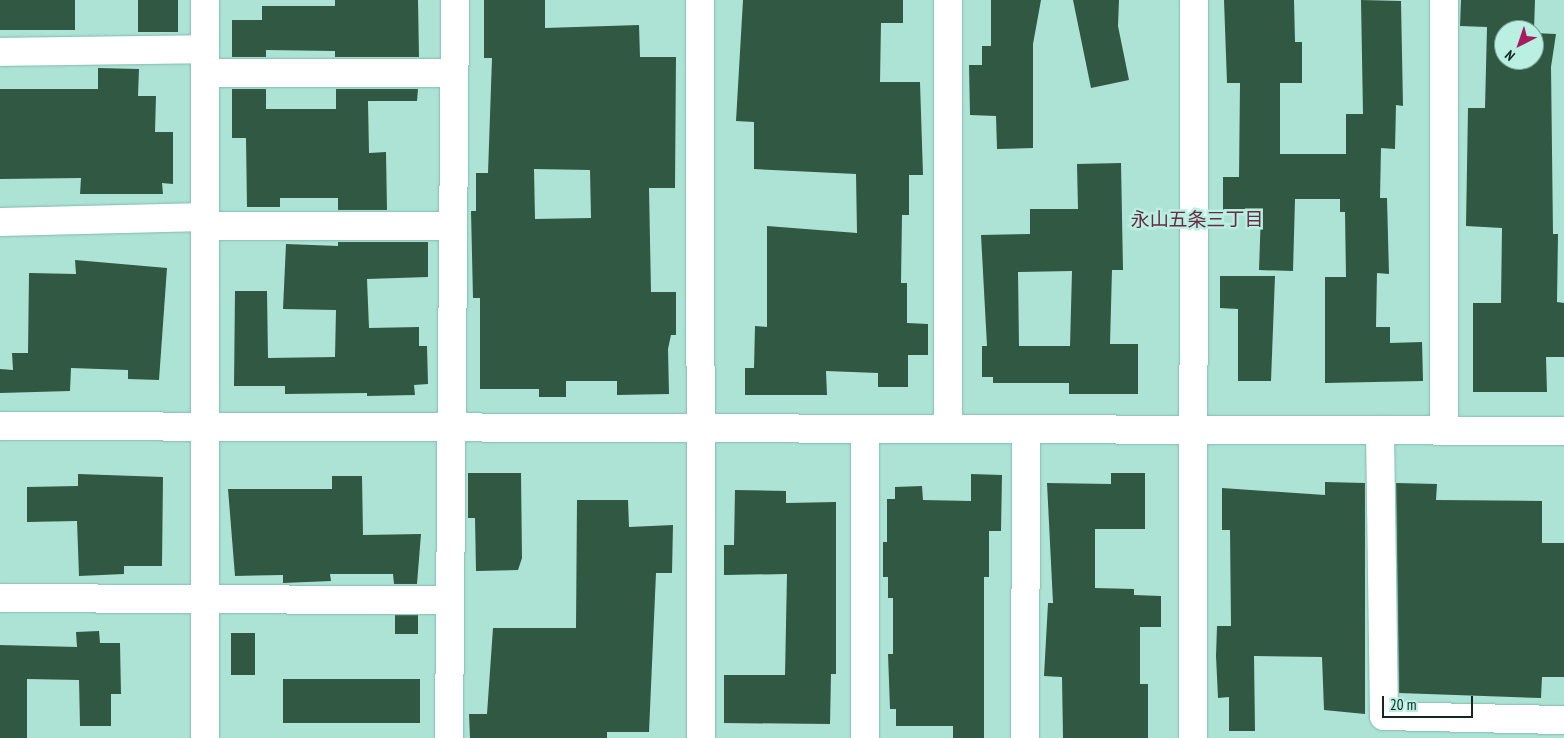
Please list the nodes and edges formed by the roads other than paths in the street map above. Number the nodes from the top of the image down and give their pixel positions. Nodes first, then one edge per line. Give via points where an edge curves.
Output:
1 (205, 0) edge
2 (455, 0) edge
3 (700, 0) edge
4 (948, 0) edge
5 (1194, 0) edge
6 (1444, 0) edge
7 (0, 52) edge
8 (206, 61) junction
9 (454, 73) junction
10 (0, 222) edge
11 (205, 222) junction
12 (451, 226) junction
13 (0, 426) edge
14 (203, 427) junction
15 (452, 428) junction
16 (702, 428) junction
17 (865, 429) junction
18 (948, 429) junction
19 (1026, 429) junction
20 (1195, 430) junction
21 (1380, 430) junction
22 (1444, 430) junction
23 (1564, 431) edge
24 (0, 598) edge
25 (204, 598) junction
26 (450, 600) junction
27 (1564, 720) edge
28 (205, 738) edge
29 (450, 738) edge
30 (700, 738) edge
31 (865, 738) edge
32 (1025, 738) edge
33 (1193, 738) edge

1 - 8 street
2 - 9 street
3 - 16 street
4 - 18 street
5 - 20 street
6 - 22 street
7 - 8 street
8 - 9 street
8 - 11 street
9 - 12 street
10 - 11 street
11 - 12 street
11 - 14 street
12 - 15 street
13 - 14 street
14 - 15 street
14 - 25 street
15 - 16 street
15 - 26 street
16 - 17 street
16 - 30 street
17 - 18 street
17 - 31 street
18 - 19 street
19 - 20 street
19 - 32 street
20 - 21 street
20 - 33 street
21 - 22 street
21 - 27 street via 1384,716
22 - 23 street
24 - 25 street
25 - 26 street
25 - 28 street
26 - 29 street

